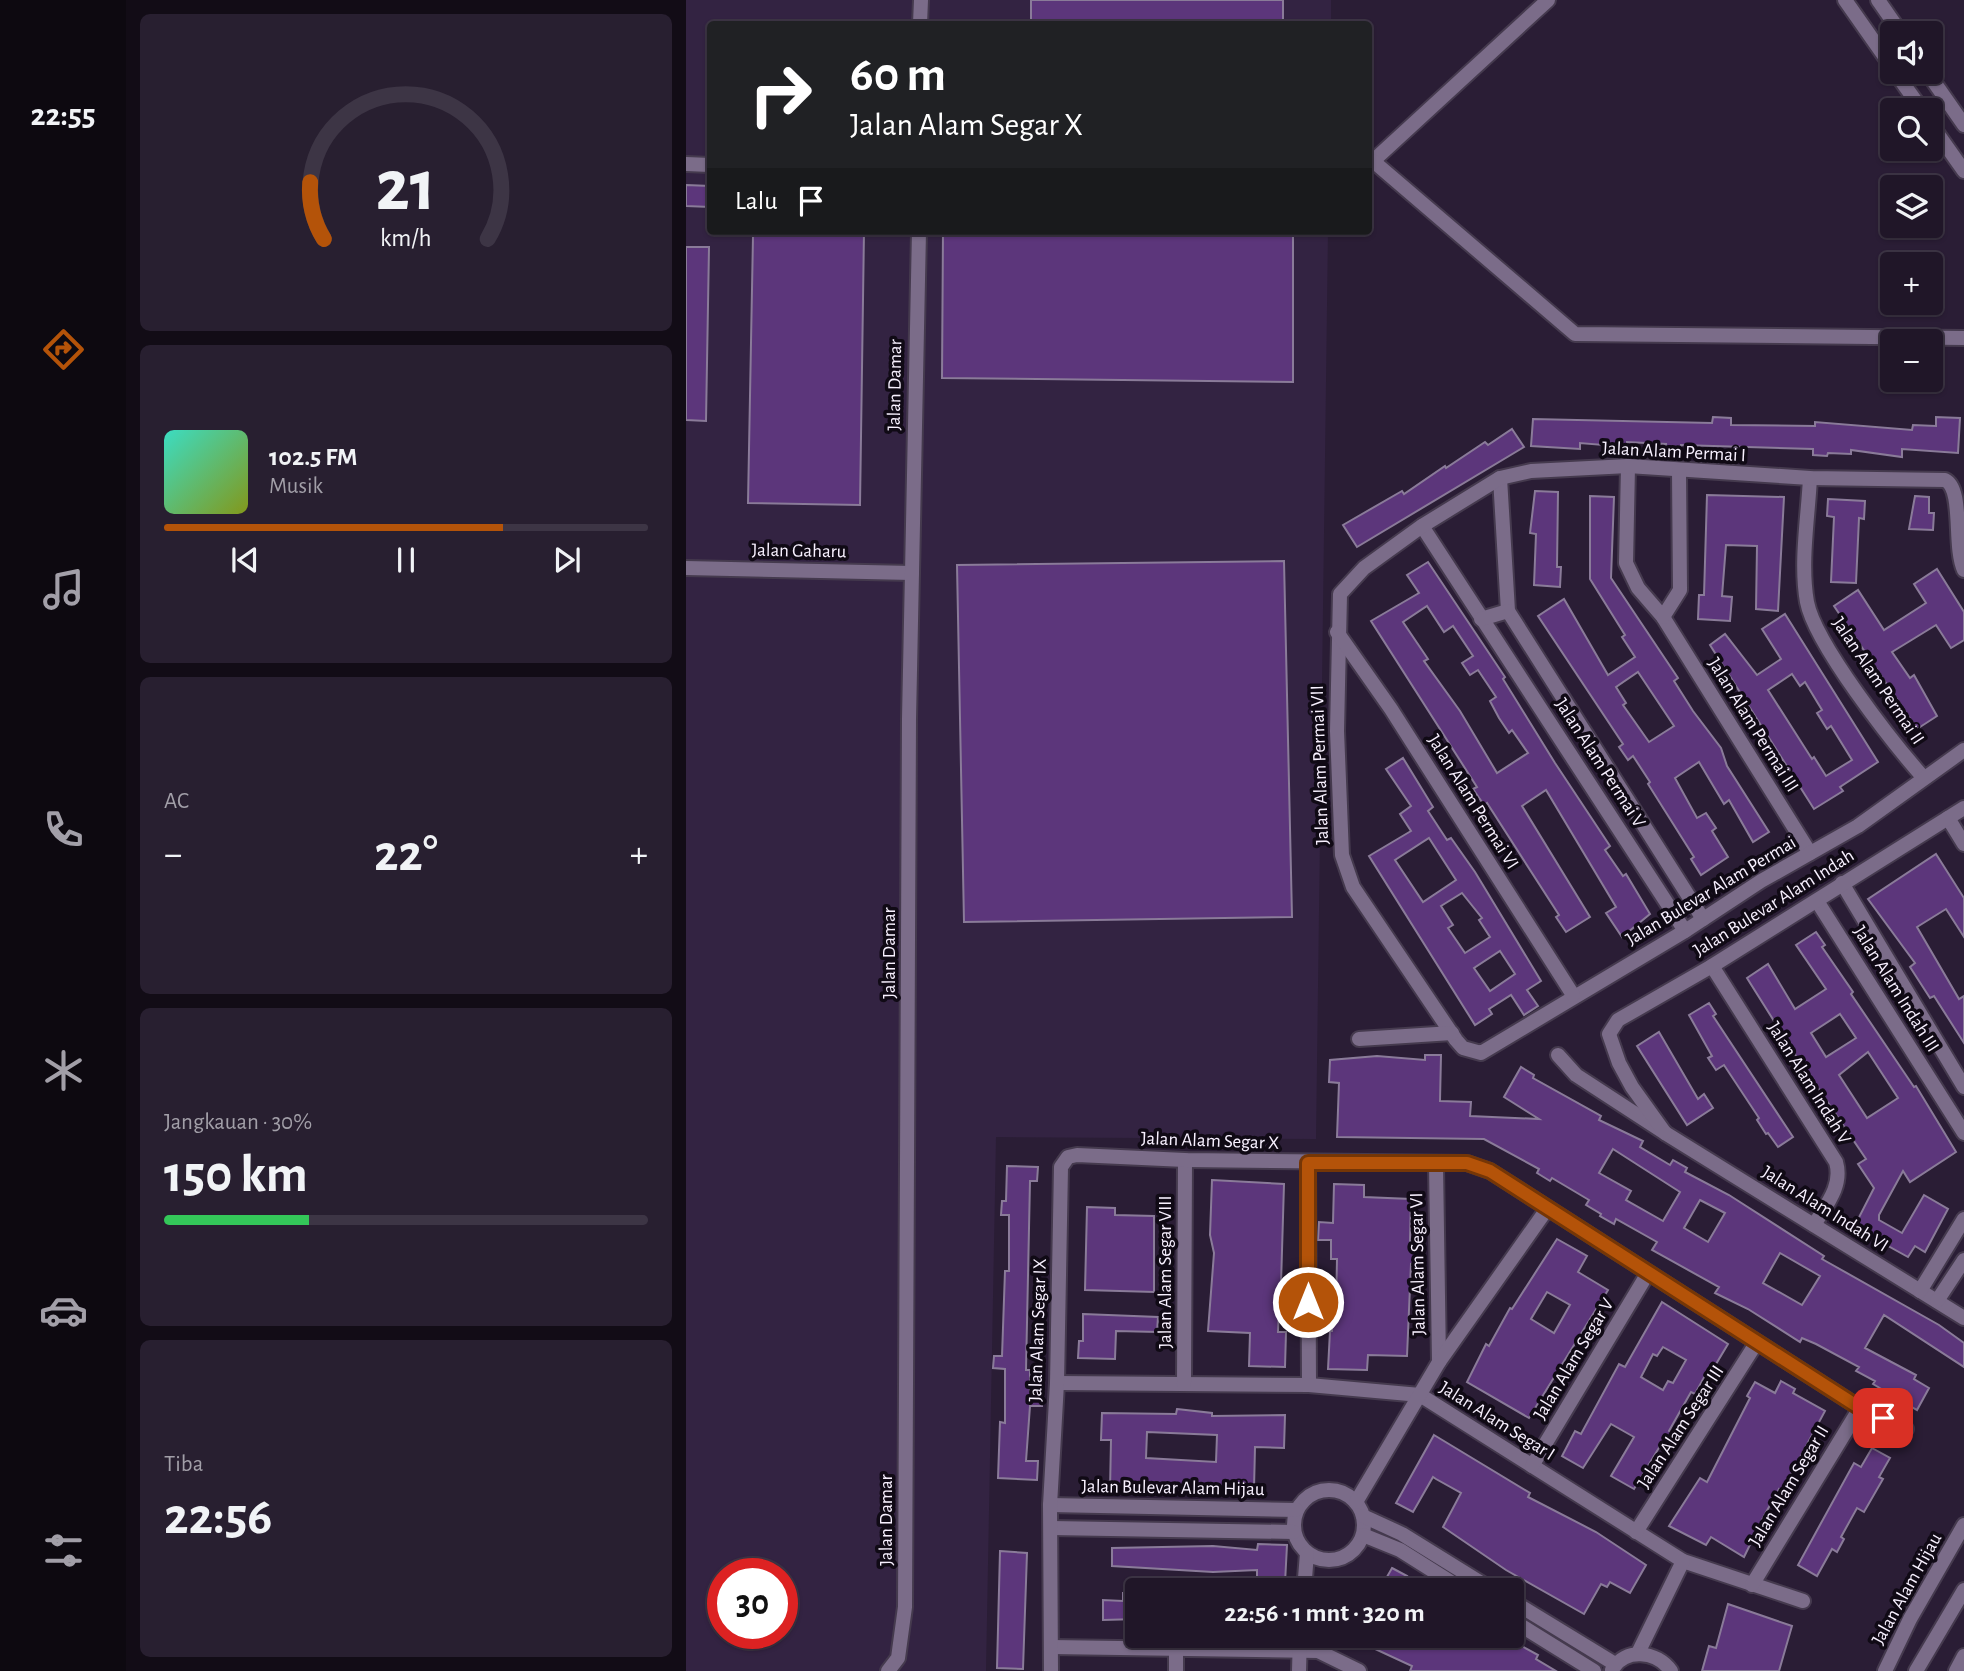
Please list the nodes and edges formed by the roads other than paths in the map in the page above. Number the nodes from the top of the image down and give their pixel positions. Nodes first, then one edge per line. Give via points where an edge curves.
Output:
1 (921, 0) edge
2 (1548, 0) edge
3 (1845, 0) edge
4 (1878, 0) edge
5 (920, 21) edge
6 (1893, 21) edge
7 (1880, 50) edge
8 (1935, 84) edge
9 (1964, 125) edge
10 (1943, 141) edge
11 (1372, 160) edge
12 (1372, 162) edge
13 (686, 164) edge
14 (707, 165) edge
15 (1964, 171) edge
16 (919, 235) edge
17 (1964, 338) edge
18 (1628, 466) junction
19 (1679, 471) junction
20 (1500, 478) junction
21 (1810, 478) junction
22 (1422, 526) junction
23 (686, 568) edge
24 (1964, 570) edge
25 (912, 572) junction
26 (1508, 611) junction
27 (1663, 617) junction
28 (1481, 619) junction
29 (1336, 632) junction
30 (1964, 750) edge
31 (1923, 777) junction
32 (1964, 808) edge
33 (1948, 818) junction
34 (1964, 844) edge
35 (1811, 853) junction
36 (1842, 883) junction
37 (1817, 901) junction
38 (1703, 919) junction
39 (1685, 931) junction
40 (1712, 966) junction
41 (1573, 995) junction
42 (1452, 1033) junction
43 (1609, 1034) joint
44 (1359, 1039) dead end
45 (1471, 1052) joint
46 (1558, 1055) dead end
47 (1964, 1087) edge
48 (1665, 1133) junction
49 (1964, 1133) edge
50 (1068, 1157) joint
51 (1185, 1160) junction
52 (1308, 1163) junction
53 (1436, 1165) junction
54 (1547, 1209) junction
55 (1964, 1219) edge
56 (1814, 1225) junction
57 (1964, 1259) edge
58 (1648, 1273) junction
59 (1920, 1291) junction
60 (1937, 1301) junction
61 (1964, 1318) edge
62 (1757, 1342) junction
63 (1440, 1362) junction
64 (1057, 1383) junction
65 (1184, 1384) junction
66 (1309, 1385) junction
67 (1420, 1395) junction
68 (1860, 1408) junction
69 (1906, 1429) dead end
70 (1532, 1466) junction
71 (1356, 1502) junction
72 (1050, 1505) junction
73 (1296, 1510) junction
74 (1363, 1516) junction
75 (1964, 1525) edge
76 (1051, 1528) junction
77 (1294, 1532) junction
78 (1636, 1532) junction
79 (1363, 1535) junction
80 (1307, 1553) junction
81 (1683, 1561) junction
82 (1305, 1578) edge
83 (1444, 1578) edge
84 (1473, 1578) edge
85 (1752, 1585) junction
86 (1964, 1590) edge
87 (1803, 1601) dead end
88 (1524, 1609) edge
89 (1524, 1627) edge
90 (1051, 1647) junction
91 (1211, 1648) edge
92 (1299, 1648) edge
93 (1312, 1648) edge
94 (1176, 1650) junction
95 (1639, 1653) junction
96 (1964, 1656) edge
97 (1613, 1668) edge
98 (888, 1671) edge
99 (1051, 1671) edge
100 (1176, 1671) edge
101 (1298, 1671) edge
102 (1359, 1671) edge
103 (1594, 1671) edge
104 (1671, 1671) edge
105 (1885, 1671) edge
106 (1916, 1671) edge
107 (1956, 1671) edge

1 - 5 street
2 - 11 street
3 - 7 street
4 - 6 street
8 - 9 street
10 - 15 street
12 - 17 street via 1575,334
13 - 14 street
16 - 25 street, Jalan Damar
18 - 19 street, Jalan Alam Permai I
18 - 20 street, Jalan Alam Permai I via 1531,471
18 - 27 street, Jalan Alam Permai III via 1626,563 1638,588
19 - 21 street, Jalan Alam Permai I
19 - 27 street via 1680,590
20 - 22 street, Jalan Alam Permai I
20 - 26 street, Jalan Alam Permai V
21 - 24 street, Jalan Alam Permai I via 1952,483 1959,501 1958,553
21 - 31 street, Jalan Alam Permai II via 1805,584 1811,617 1875,717
22 - 28 street, Jalan Alam Permai V
22 - 29 street, Jalan Alam Permai I via 1349,581 1340,594
23 - 25 street, Jalan Gaharu
25 - 98 street, Jalan Damar via 905,1607 898,1658
26 - 28 street
26 - 38 street, Jalan Alam Permai V
27 - 35 street, Jalan Alam Permai III
28 - 39 street, Jalan Alam Permai V
29 - 41 street, Jalan Alam Permai VI via 1398,720
29 - 42 street, Jalan Alam Permai VII via 1346,869 1353,887
30 - 31 street, Jalan Bulevar Alam Permai
31 - 35 street, Jalan Bulevar Alam Permai via 1858,826
32 - 33 street, Jalan Bulevar Alam Indah
33 - 34 street
33 - 36 street, Jalan Bulevar Alam Indah
35 - 38 street, Jalan Bulevar Alam Permai
36 - 37 street, Jalan Bulevar Alam Indah
36 - 47 street, Jalan Alam Indah III
37 - 40 street, Jalan Bulevar Alam Indah
37 - 49 street, Jalan Alam Indah III
38 - 39 street, Jalan Bulevar Alam Permai
39 - 41 street, Jalan Bulevar Alam Permai
40 - 43 street, Jalan Bulevar Alam Indah via 1618,1020
40 - 56 street, Jalan Alam Indah V via 1836,1162 1837,1186
41 - 45 street, Jalan Bulevar Alam Permai via 1490,1050
42 - 44 street
42 - 45 street, Jalan Alam Permai VII
43 - 48 street, Jalan Alam Indah VI via 1625,1075
46 - 48 street, Jalan Alam Indah VI via 1576,1075
48 - 56 street, Jalan Alam Indah VI
50 - 51 street, Jalan Alam Segar X
50 - 64 street, Jalan Alam Segar IX via 1061,1167
51 - 52 street, Jalan Alam Segar X
51 - 65 street, Jalan Alam Segar VIII
52 - 53 street, Jalan Alam Segar X
52 - 66 street
53 - 54 street, Jalan Alam Segar X via 1467,1163 1490,1171
53 - 63 street, Jalan Alam Segar VI
54 - 58 street, Jalan Alam Segar X
54 - 63 street, Jalan Alam Segar VI
55 - 59 street
56 - 59 street, Jalan Alam Indah VI
57 - 60 street
58 - 62 street, Jalan Alam Segar X
58 - 70 street, Jalan Alam Segar V
59 - 60 street, Jalan Alam Indah VI
60 - 61 street, Jalan Alam Indah VI
62 - 68 street, Jalan Alam Segar X
62 - 78 street, Jalan Alam Segar III
63 - 67 street, Jalan Alam Segar VI
64 - 65 street, Jalan Alam Segar I
64 - 72 street, Jalan Alam Segar IX
65 - 66 street, Jalan Alam Segar I
66 - 67 street, Jalan Alam Segar I
67 - 70 street, Jalan Alam Segar I
67 - 71 street, Jalan Alam Segar VI
68 - 69 street, Jalan Alam Segar X
68 - 85 street, Jalan Alam Segar II
70 - 78 street, Jalan Alam Segar I
71 - 73 street via 1331,1489 1304,1498
71 - 74 street
72 - 73 street, Jalan Bulevar Alam Hijau
72 - 76 street, Jalan Alam Segar IX
73 - 77 street
74 - 79 street
74 - 84 street
75 - 105 street, Jalan Alam Hijau
76 - 77 street
76 - 90 street, Jalan Alam Segar IX
77 - 80 street
78 - 81 street, Jalan Alam Segar I
79 - 80 street via 1347,1556 1320,1559
79 - 83 street via 1400,1550
80 - 82 street
81 - 85 street, Jalan Alam Segar I
81 - 95 street
85 - 87 street, Jalan Alam Segar I
86 - 106 street
88 - 97 street
89 - 103 street
90 - 94 street
90 - 99 street, Jalan Alam Segar IX
91 - 94 street
92 - 101 street
93 - 102 street
94 - 100 street
95 - 97 street
95 - 104 street via 1653,1656
96 - 107 street

